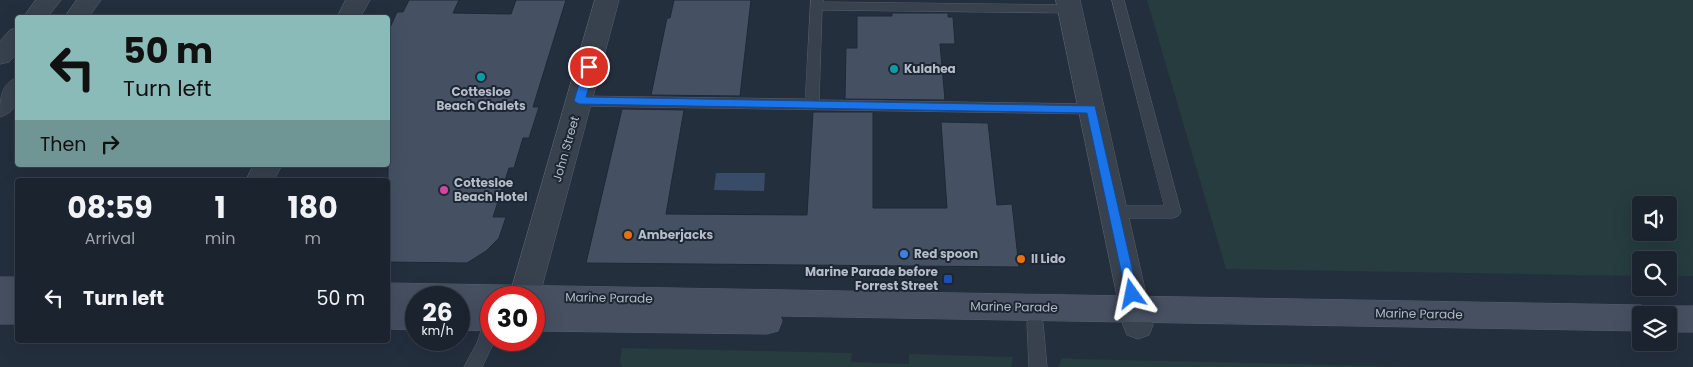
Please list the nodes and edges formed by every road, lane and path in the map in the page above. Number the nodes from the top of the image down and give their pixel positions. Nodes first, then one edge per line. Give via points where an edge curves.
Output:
1 (49, 0) edge
2 (89, 0) edge
3 (358, 0) edge
4 (608, 0) edge
5 (1118, 0) edge
6 (817, 3) edge
7 (1069, 4) edge
8 (36, 15) edge
9 (77, 15) edge
10 (350, 15) edge
11 (15, 39) edge
12 (0, 56) edge
13 (15, 90) edge
14 (579, 101) junction
15 (812, 104) junction
16 (0, 108) edge
17 (1092, 109) junction
18 (1114, 212) junction
19 (533, 286) edge
20 (0, 290) edge
21 (15, 290) edge
22 (390, 296) edge
23 (480, 301) edge
24 (545, 304) edge
25 (545, 305) edge
26 (0, 311) edge
27 (15, 311) edge
28 (390, 316) edge
29 (405, 317) edge
30 (1137, 317) junction
31 (1632, 318) edge
32 (1677, 319) edge
33 (1693, 319) edge
34 (1035, 323) junction
35 (1632, 334) edge
36 (1677, 334) edge
37 (1693, 335) edge
38 (482, 351) edge
39 (473, 367) edge
40 (1038, 367) edge

1 - 8 street
2 - 9 street
3 - 10 street
4 - 14 street, John Street
5 - 18 lane via 1173,212
6 - 7 lane
6 - 15 lane
7 - 17 street
11 - 12 street
13 - 16 street
14 - 15 lane
14 - 19 street, John Street
15 - 17 lane
17 - 18 street
18 - 30 street
20 - 21 main road
22 - 23 main road, Marine Parade
24 - 30 main road, Marine Parade
25 - 34 main road, Marine Parade
26 - 27 main road
28 - 29 main road
30 - 31 main road, Marine Parade
30 - 34 main road, Marine Parade
30 - 35 main road, Marine Parade
32 - 33 main road
34 - 40 lane
36 - 37 main road
38 - 39 lane

